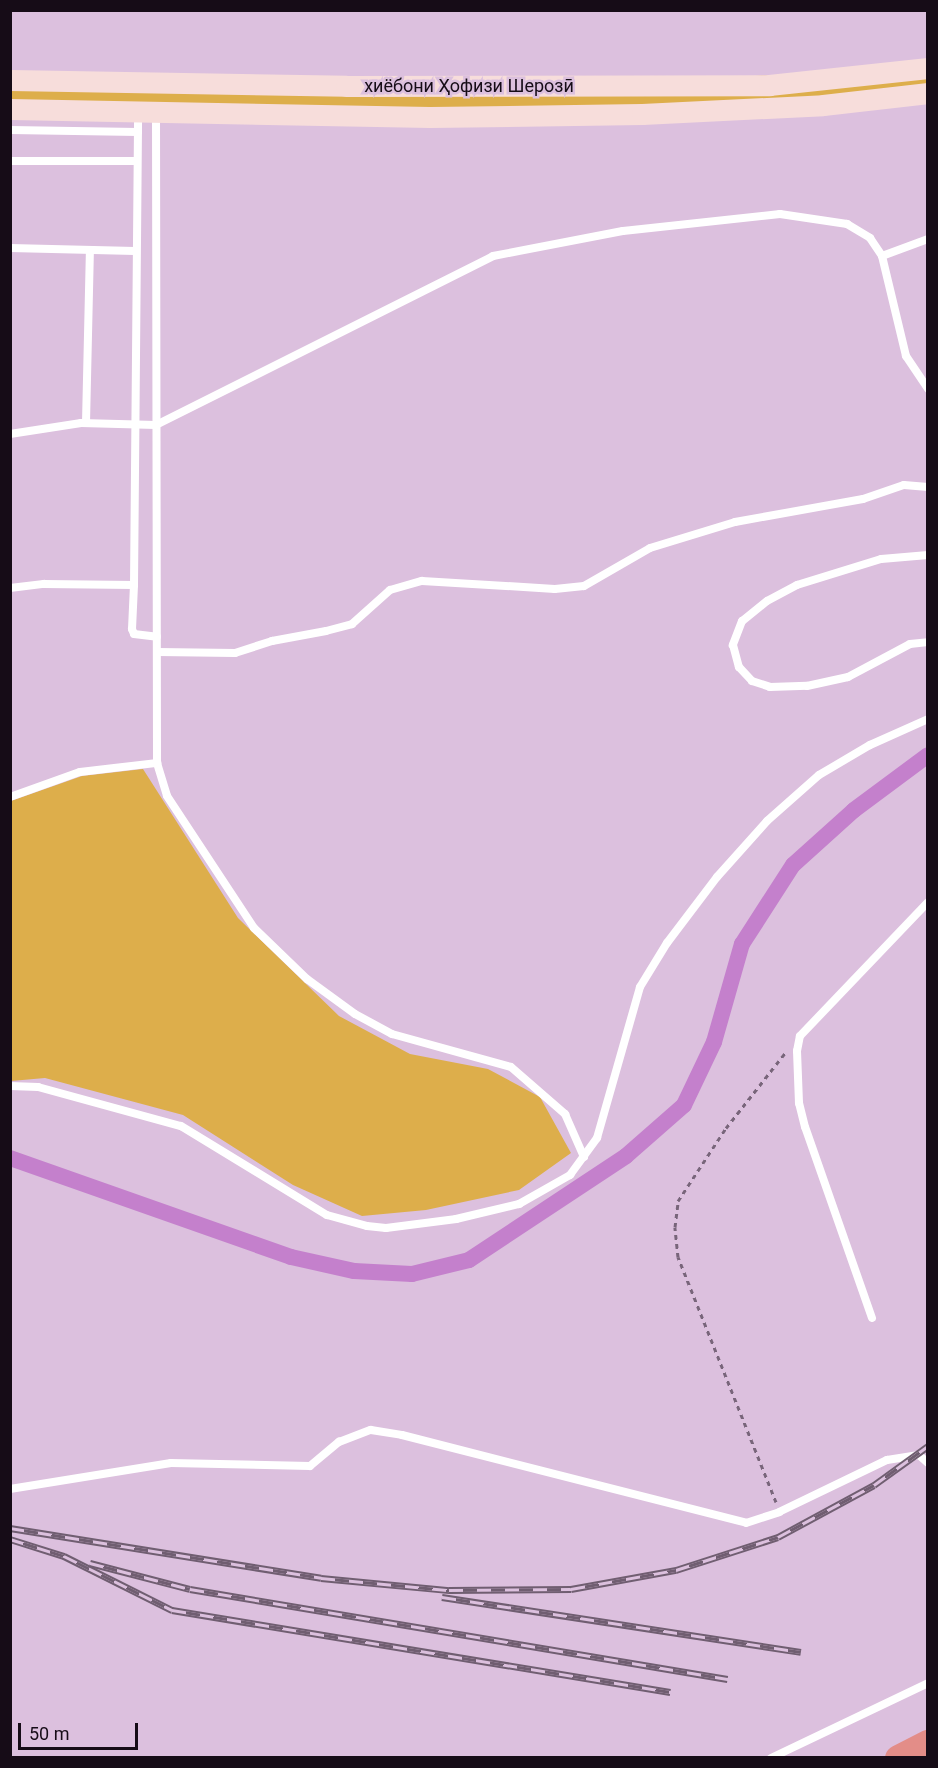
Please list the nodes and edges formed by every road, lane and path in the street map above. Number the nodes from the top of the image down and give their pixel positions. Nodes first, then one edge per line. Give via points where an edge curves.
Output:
1 (927, 68) edge
2 (10, 80) edge
3 (927, 93) edge
4 (10, 109) edge
5 (147, 110) junction
6 (10, 130) edge
7 (138, 132) junction
8 (137, 160) junction
9 (10, 161) edge
10 (927, 239) edge
11 (10, 248) edge
12 (90, 250) junction
13 (135, 251) junction
14 (882, 256) junction
15 (927, 388) edge
16 (86, 423) junction
17 (156, 425) junction
18 (134, 428) junction
19 (10, 434) edge
20 (927, 487) edge
21 (927, 555) edge
22 (134, 585) junction
23 (10, 588) edge
24 (158, 637) junction
25 (927, 642) edge
26 (158, 652) junction
27 (927, 719) edge
28 (157, 763) junction
29 (10, 797) edge
30 (927, 902) edge
31 (800, 1036) junction
32 (10, 1086) edge
33 (584, 1157) junction
34 (872, 1318) dead end
35 (927, 1463) edge
36 (10, 1489) edge
37 (779, 1512) junction
38 (927, 1683) edge
39 (927, 1743) edge
40 (771, 1758) edge
41 (898, 1758) edge

1 - 2 main road, хиёбони Ҳофизи Шерозӣ via 746,85 346,86
3 - 5 main road, хиёбони Ҳофизи Шерозӣ via 823,105 642,114 430,117
4 - 5 main road, хиёбони Ҳофизи Шерозӣ
5 - 7 lane
5 - 17 lane
6 - 7 lane
7 - 8 lane
8 - 9 lane
8 - 13 lane
10 - 14 lane
11 - 12 lane
12 - 13 lane
12 - 16 lane
13 - 18 lane
14 - 15 lane via 900,341
14 - 17 lane via 870,238 847,224 780,213 623,231 493,256
16 - 18 lane
16 - 19 lane
17 - 18 lane
17 - 24 lane
18 - 22 lane
20 - 26 lane via 904,485 863,499 716,528 650,548 575,588 474,587 422,581 390,590 352,624 343,627 236,653
21 - 25 lane via 881,559 797,585 767,601 742,621 733,645 739,667 752,681 770,687 807,686 848,677 910,644
22 - 23 lane via 44,584
22 - 24 lane via 134,634
24 - 26 lane
26 - 28 lane
27 - 33 lane via 870,745 819,775 767,821 717,877 667,943 640,987 604,1123
28 - 29 lane via 80,772
28 - 33 lane via 167,796 254,928 307,979 355,1014 392,1034 511,1067 565,1114
30 - 31 lane
31 - 34 lane via 796,1061 805,1127
31 - 37 path via 726,1128 678,1201 675,1227 678,1257 729,1377
32 - 33 lane via 38,1087 181,1126 327,1215 367,1226 416,1225 500,1210 543,1193 570,1175
35 - 37 lane via 919,1455 887,1461
36 - 37 lane via 171,1463 310,1466 339,1442 371,1430 724,1520 746,1523
38 - 40 lane
39 - 41 highway

